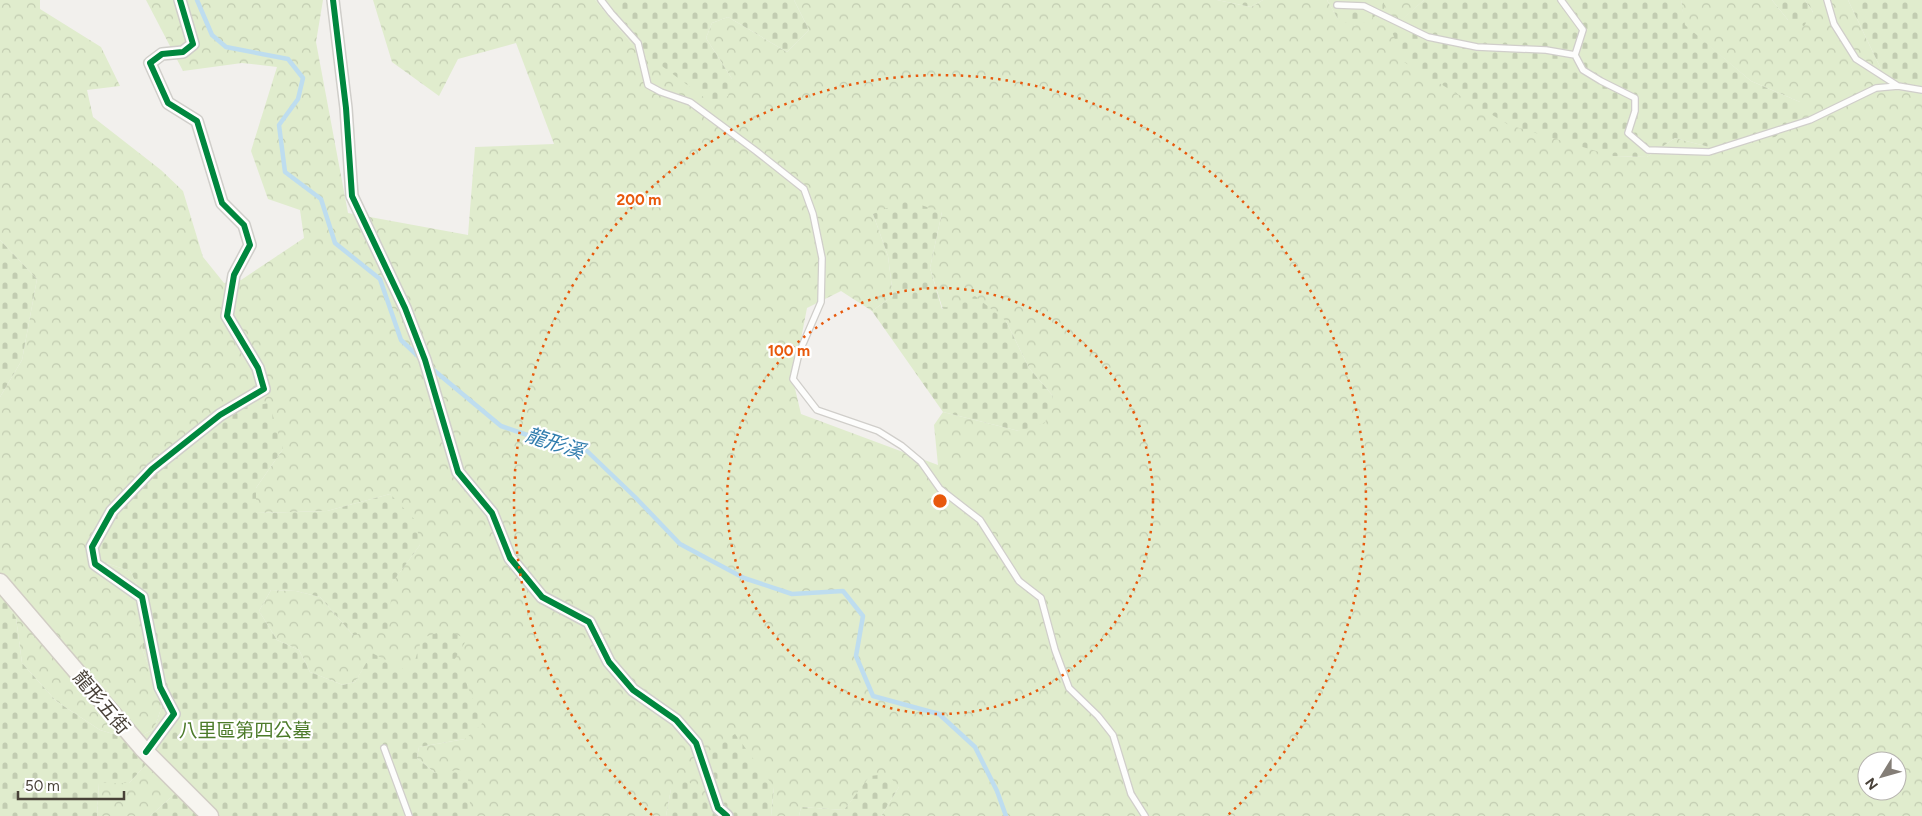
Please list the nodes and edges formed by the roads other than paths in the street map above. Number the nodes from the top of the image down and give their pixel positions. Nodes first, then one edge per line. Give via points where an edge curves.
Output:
1 (180, 0) edge
2 (333, 0) edge
3 (601, 0) edge
4 (1561, 0) edge
5 (1827, 0) edge
6 (1337, 5) dead end
7 (1575, 55) junction
8 (1898, 86) junction
9 (1922, 90) edge
10 (0, 582) edge
11 (384, 748) dead end
12 (146, 752) junction
13 (210, 816) edge
14 (409, 816) edge
15 (728, 816) edge
16 (1146, 816) edge

1 - 12 street via 193,44 183,52 162,54 150,63 168,103 197,121 222,203 244,225 250,245 234,274 227,316 258,368 264,389 220,415 152,469 112,511 92,548 95,564 142,598 160,687 174,714
2 - 15 street via 346,108 352,196 405,308 425,360 458,472 492,513 510,558 542,597 589,622 609,662 633,690 676,720 696,743 718,808
3 - 16 lane via 638,43 648,85 690,102 804,189 822,258 821,302 799,353 793,379 817,410 878,431 902,446 921,462 940,489 980,520 1019,581 1041,598 1069,688 1112,735 1131,794
4 - 7 lane via 1583,30
5 - 8 lane via 1834,24 1856,59
6 - 7 lane via 1364,6 1428,37 1477,47 1546,50
7 - 8 lane via 1583,70 1635,98 1635,111 1628,133 1648,150 1709,152 1810,120 1876,88
8 - 9 lane
10 - 12 street, 龍形五街
11 - 14 lane
12 - 13 street, 龍形五街

